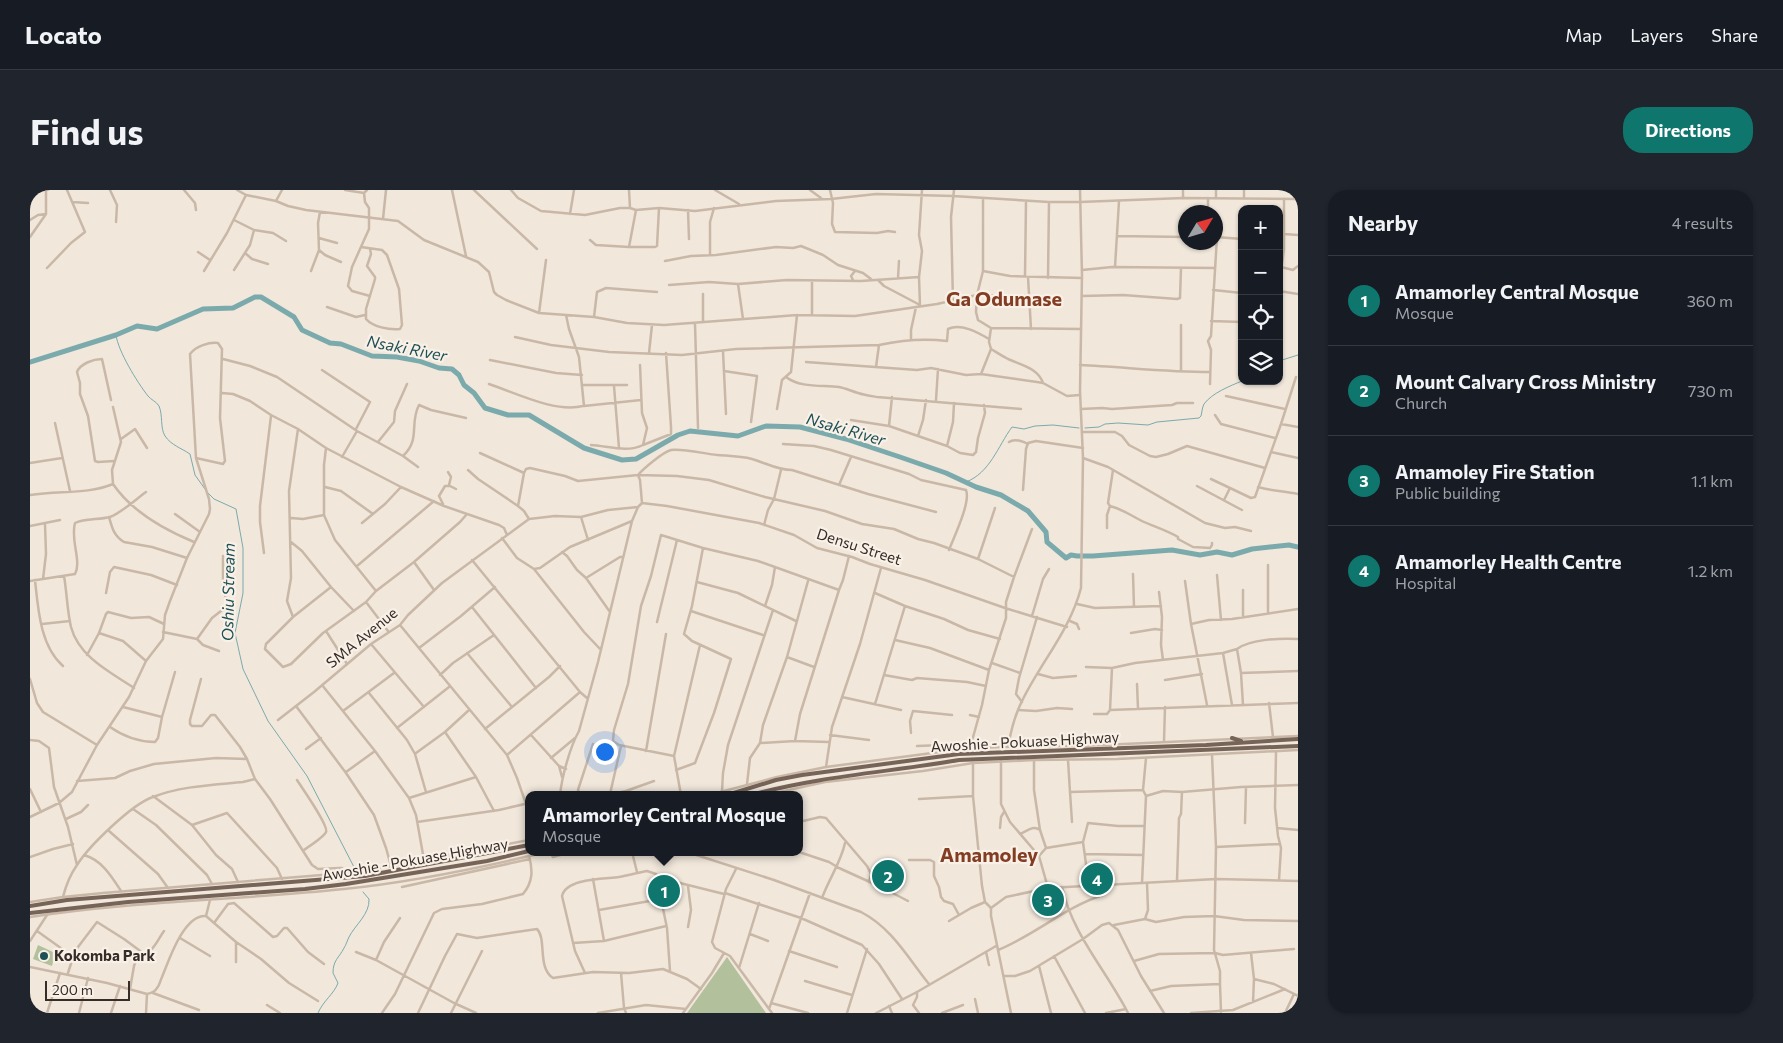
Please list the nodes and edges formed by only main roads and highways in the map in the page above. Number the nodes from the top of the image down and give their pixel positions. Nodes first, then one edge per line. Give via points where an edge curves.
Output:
1 (1232, 738) road end
2 (1298, 738) edge
3 (1243, 742) junction
4 (1298, 746) edge
5 (1067, 758) junction
6 (1060, 760) road end
7 (889, 764) junction
8 (890, 771) junction
9 (740, 791) edge
10 (769, 791) edge
11 (525, 846) edge
12 (498, 852) junction
13 (529, 856) edge
14 (499, 858) junction
15 (128, 894) junction
16 (128, 902) junction
17 (30, 904) edge
18 (82, 907) junction
19 (75, 911) road end
20 (30, 913) edge

1 - 3 main road
2 - 3 main road, Awoshie - Pokuase Highway
3 - 7 main road, Awoshie - Pokuase Highway via 967,754
4 - 5 main road, Awoshie - Pokuase Highway
5 - 6 main road
5 - 8 main road, Awoshie - Pokuase Highway via 974,758
7 - 8 main road
7 - 9 main road, Awoshie - Pokuase Highway via 776,780
8 - 10 main road, Awoshie - Pokuase Highway via 817,780
11 - 12 main road, Awoshie - Pokuase Highway
12 - 14 main road
12 - 15 main road, Awoshie - Pokuase Highway via 365,876
13 - 14 main road, Awoshie - Pokuase Highway
14 - 16 main road, Awoshie - Pokuase Highway via 305,889
15 - 16 main road
15 - 17 main road, Awoshie - Pokuase Highway
16 - 18 main road, Awoshie - Pokuase Highway
18 - 19 main road
18 - 20 main road, Awoshie - Pokuase Highway

